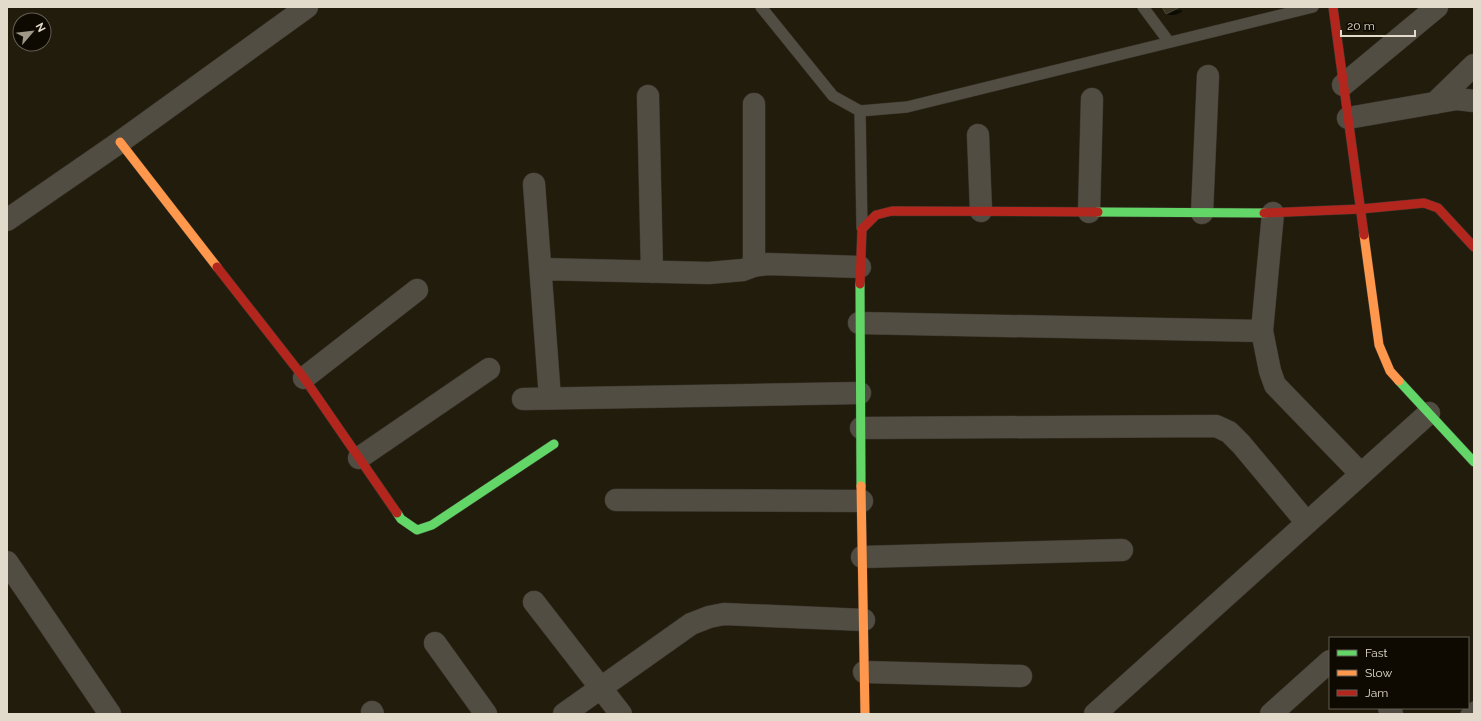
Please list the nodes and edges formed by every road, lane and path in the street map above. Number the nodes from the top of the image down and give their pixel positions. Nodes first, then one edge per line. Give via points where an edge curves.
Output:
1 (761, 7) edge
2 (1143, 7) edge
3 (1313, 7) edge
4 (1332, 7) edge
5 (1438, 7) edge
6 (296, 10) edge
7 (1169, 42) junction
8 (1474, 66) edge
9 (1208, 76) dead end
10 (1343, 85) junction
11 (648, 96) dead end
12 (1092, 99) dead end
13 (1474, 101) edge
14 (1435, 103) junction
15 (754, 104) dead end
16 (860, 111) junction
17 (1348, 118) junction
18 (978, 135) dead end
19 (120, 142) junction
20 (534, 184) dead end
21 (1360, 209) junction
22 (981, 211) junction
23 (1089, 212) junction
24 (1202, 213) junction
25 (1273, 213) junction
26 (7, 220) edge
27 (862, 229) junction
28 (1474, 248) edge
29 (754, 266) junction
30 (860, 267) junction
31 (541, 269) junction
32 (652, 272) junction
33 (418, 290) dead end
34 (859, 323) junction
35 (1262, 331) junction
36 (489, 369) dead end
37 (304, 378) junction
38 (860, 392) junction
39 (550, 398) junction
40 (523, 399) dead end
41 (1429, 413) junction
42 (861, 428) junction
43 (554, 444) dead end
44 (359, 458) junction
45 (1474, 462) edge
46 (1361, 474) junction
47 (616, 500) dead end
48 (862, 501) junction
49 (1307, 523) junction
50 (1122, 550) dead end
51 (862, 557) junction
52 (7, 562) edge
53 (534, 602) dead end
54 (864, 620) junction
55 (434, 643) dead end
56 (1329, 662) edge
57 (864, 672) junction
58 (1022, 676) dead end
59 (601, 688) junction
60 (1474, 707) edge
61 (110, 714) edge
62 (486, 714) edge
63 (564, 714) edge
64 (622, 714) edge
65 (865, 714) edge
66 (1095, 714) edge
67 (1271, 714) edge
68 (1466, 714) edge

1 - 16 lane via 833,96
2 - 7 lane
3 - 7 lane
4 - 10 street
5 - 10 street
6 - 19 street
7 - 16 lane via 907,107
8 - 14 street
9 - 24 street
10 - 17 street
11 - 32 street
12 - 23 street
13 - 14 street via 1457,99
14 - 17 street
15 - 29 street
16 - 27 lane
17 - 21 street
18 - 22 street
19 - 26 street
19 - 37 street
20 - 31 street
21 - 25 street
21 - 28 street via 1424,203 1438,208
21 - 41 street via 1379,345 1390,371
22 - 23 street
22 - 27 street via 892,211 876,215
23 - 24 street
24 - 25 street
25 - 35 street
27 - 30 street
29 - 30 street via 767,264
29 - 32 street via 743,270 709,273
30 - 34 street
31 - 32 street
31 - 39 street
33 - 37 street
34 - 35 street
34 - 38 street
35 - 46 street via 1275,384
36 - 44 street
37 - 44 street
38 - 39 street
38 - 42 street
39 - 40 street
41 - 45 street
41 - 46 street
42 - 48 street
42 - 49 street via 1216,426 1228,432 1241,444
43 - 44 street via 432,526 417,530 401,518
46 - 49 street
47 - 48 street
48 - 51 street
49 - 66 street
50 - 51 street
51 - 54 street
52 - 61 street
53 - 59 street
54 - 57 street
54 - 59 street via 724,614 709,617 690,624
55 - 62 street
56 - 67 street
57 - 58 street
57 - 65 street
59 - 63 street
59 - 64 street
60 - 68 lane

